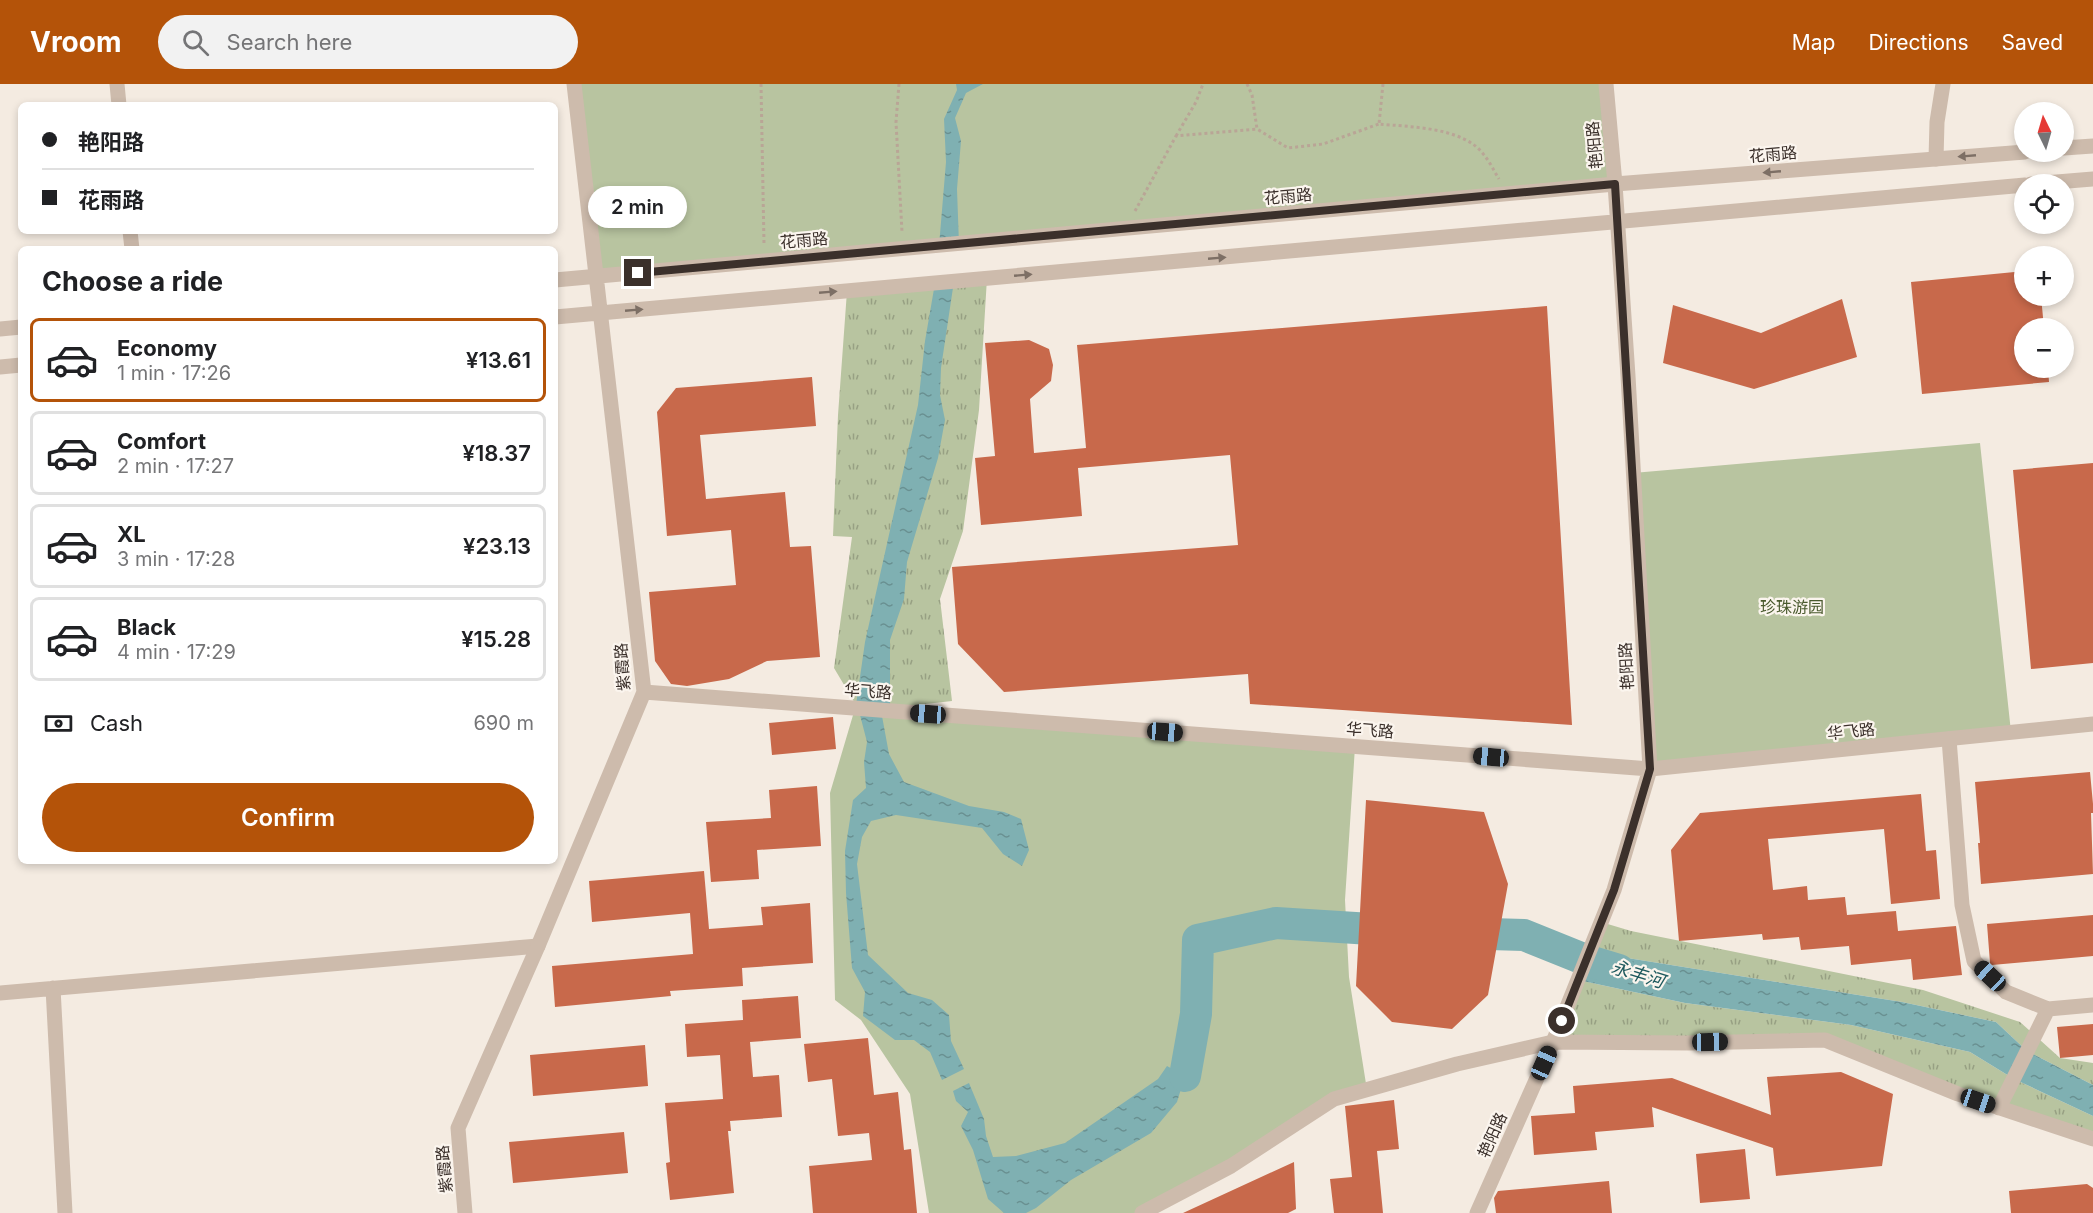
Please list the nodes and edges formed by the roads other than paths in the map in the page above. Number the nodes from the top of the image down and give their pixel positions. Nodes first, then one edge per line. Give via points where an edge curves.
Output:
1 (117, 84) edge
2 (574, 84) edge
3 (1606, 84) edge
4 (1943, 84) edge
5 (119, 102) edge
6 (2093, 146) edge
7 (2074, 147) edge
8 (2014, 153) edge
9 (1936, 159) junction
10 (2093, 179) edge
11 (2074, 181) edge
12 (1615, 184) junction
13 (2014, 186) edge
14 (1618, 222) junction
15 (595, 277) junction
16 (558, 280) edge
17 (599, 313) junction
18 (558, 317) edge
19 (18, 327) edge
20 (0, 329) edge
21 (18, 365) edge
22 (0, 367) edge
23 (644, 692) junction
24 (2093, 724) edge
25 (1949, 739) junction
26 (1650, 769) junction
27 (538, 946) junction
28 (53, 988) junction
29 (0, 993) edge
30 (2093, 1005) edge
31 (2048, 1009) junction
32 (1553, 1042) junction
33 (1999, 1108) junction
34 (2093, 1139) edge
35 (65, 1213) edge
36 (465, 1213) edge
37 (1142, 1213) edge
38 (1476, 1213) edge

1 - 5 street
2 - 15 street, 紫霞路
3 - 12 street, 艳阳路
4 - 9 street
6 - 7 street
8 -> 9 street, 花雨路
9 -> 12 street, 花雨路
10 - 11 street
12 - 14 street, 艳阳路
12 - 15 street, 花雨路
13 - 14 street
17 -> 14 street
14 - 26 street, 艳阳路
15 - 16 street, 花雨路
15 - 17 street, 紫霞路
17 - 18 street
17 - 23 street, 紫霞路
19 - 20 street
21 - 22 street
23 - 26 street, 华飞路
23 - 27 street, 紫霞路
24 - 25 street, 华飞路
25 - 26 street, 华飞路
25 - 31 street via 1962,904 1974,961 2006,992
26 - 32 street, 艳阳路 via 1614,890
27 - 28 street
27 - 36 street, 紫霞路 via 459,1128
28 - 29 street
28 - 35 street
30 - 31 street
31 - 33 street
32 - 33 street via 1825,1040
32 - 37 street via 1457,1064 1334,1100 1231,1166
32 - 38 street, 艳阳路
33 - 34 street

